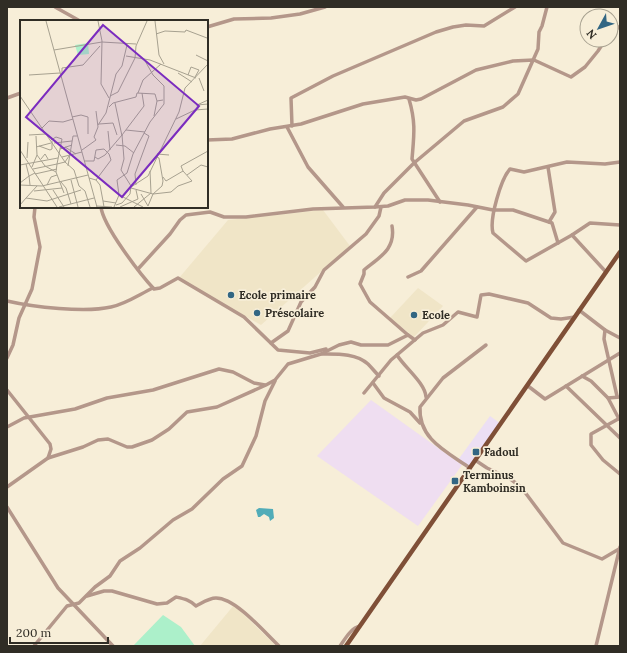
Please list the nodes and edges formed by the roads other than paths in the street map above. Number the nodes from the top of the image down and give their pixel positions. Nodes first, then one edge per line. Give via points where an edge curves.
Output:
1 (55, 7) edge
2 (325, 7) edge
3 (515, 7) edge
4 (547, 7) edge
5 (78, 20) edge
6 (208, 27) edge
7 (600, 48) edge
8 (534, 60) junction
9 (20, 93) edge
10 (7, 98) edge
11 (409, 99) junction
12 (292, 126) junction
13 (287, 127) junction
14 (208, 140) edge
15 (620, 162) edge
16 (414, 163) junction
17 (548, 167) junction
18 (440, 202) junction
19 (343, 207) junction
20 (375, 207) junction
21 (381, 207) junction
22 (477, 207) junction
23 (35, 208) edge
24 (101, 208) edge
25 (195, 208) edge
26 (493, 210) junction
27 (196, 213) junction
28 (549, 222) junction
29 (392, 226) dead end
30 (620, 226) edge
31 (572, 235) junction
32 (558, 243) junction
33 (620, 252) edge
34 (138, 270) junction
35 (606, 272) junction
36 (408, 277) dead end
37 (153, 288) junction
38 (7, 301) edge
39 (25, 305) junction
40 (580, 310) junction
41 (575, 317) junction
42 (605, 330) junction
43 (408, 335) junction
44 (620, 338) edge
45 (415, 340) junction
46 (271, 343) junction
47 (486, 345) dead end
48 (331, 348) junction
49 (620, 353) edge
50 (321, 354) junction
51 (397, 355) junction
52 (7, 358) edge
53 (610, 359) junction
54 (379, 376) junction
55 (582, 376) junction
56 (275, 380) junction
57 (373, 383) junction
58 (266, 386) junction
59 (528, 386) junction
60 (566, 386) junction
61 (7, 390) edge
62 (364, 394) dead end
63 (618, 396) edge
64 (426, 397) junction
65 (608, 398) junction
66 (28, 417) junction
67 (619, 418) edge
68 (607, 424) junction
69 (422, 426) junction
70 (7, 427) edge
71 (620, 438) edge
72 (48, 458) junction
73 (475, 460) junction
74 (470, 468) junction
75 (620, 474) edge
76 (7, 487) edge
77 (7, 507) edge
78 (620, 548) edge
79 (85, 597) junction
80 (73, 605) junction
81 (360, 626) junction
82 (34, 646) edge
83 (113, 646) edge
84 (279, 646) edge
85 (340, 646) edge
86 (346, 646) edge
87 (596, 646) edge

1 - 5 street
2 - 6 street via 271,18 234,19
3 - 12 street via 484,26 466,25 436,32 317,83 291,98
4 - 8 street
7 - 8 street via 585,66 571,77
8 - 11 street via 500,63 476,70 430,96
8 - 16 street via 524,85 510,103 464,121
9 - 10 street
11 - 12 street via 406,97 363,104
11 - 16 street via 415,131 412,159
12 - 13 street
13 - 14 street via 232,139
13 - 19 street via 308,167
15 - 17 street via 567,162
16 - 18 street
16 - 20 street via 384,193
17 - 26 street via 524,172 510,169
17 - 28 street via 555,212
18 - 21 street via 404,200
18 - 22 street
19 - 20 street
19 - 27 street via 246,217 224,217 210,212
20 - 21 street
21 - 46 street via 379,216 366,234 324,270 315,287 302,302 288,331
22 - 26 street
22 - 36 street via 422,271
23 - 39 street via 40,247 32,288
24 - 34 street
25 - 27 street
26 - 28 street via 513,210
26 - 32 street via 493,233 526,261
27 - 34 street via 180,220
28 - 32 street via 553,226
29 - 43 street via 394,235 390,246 364,270 360,282 370,302
30 - 31 street via 590,223
31 - 32 street
31 - 35 street
33 - 35 main road
34 - 37 street
35 - 40 main road
37 - 39 street via 112,307 85,309
37 - 46 street via 156,290 178,278 244,317
38 - 39 street
39 - 52 street
40 - 41 main road
40 - 42 street
41 - 45 street via 551,318 528,303 489,294 481,295 477,317 458,312 443,324 423,332
41 - 59 main road
42 - 44 street
42 - 53 street via 604,340
43 - 45 street
43 - 48 street via 388,344 361,345 351,342
45 - 51 street
46 - 48 street via 278,350 292,352 310,353
47 - 64 street via 444,378
48 - 50 street
49 - 53 street
50 - 54 street via 358,358
50 - 56 street via 288,364
51 - 54 street
51 - 64 street via 425,391
53 - 55 street
53 - 63 street
54 - 57 street
55 - 60 street
55 - 65 street via 592,381
56 - 58 street
56 - 79 street via 265,401 256,436 242,466 222,479 192,509 120,561 110,576
57 - 62 street
57 - 69 street via 384,398 410,412
58 - 66 street via 233,372 219,370 153,390 106,398 76,409
58 - 72 street via 217,407 187,412 163,433 132,447 102,439
59 - 60 street via 545,399
59 - 73 main road
60 - 68 street
61 - 66 street
63 - 65 street
64 - 69 street via 420,407
65 - 67 street
66 - 70 street
66 - 72 street via 50,444
67 - 68 street
68 - 71 street
68 - 75 street via 591,434 591,447
69 - 74 street via 435,444
72 - 76 street
73 - 74 main road
73 - 78 street via 509,478 520,487 553,532 566,544 602,559
74 - 81 main road
77 - 80 street via 58,588
78 - 87 street
79 - 80 street
79 - 84 street via 112,591 157,604 167,603 176,597 184,598 196,606 216,598 224,599 235,604
80 - 82 street via 67,606
80 - 83 street
81 - 85 street via 356,626
81 - 86 main road

